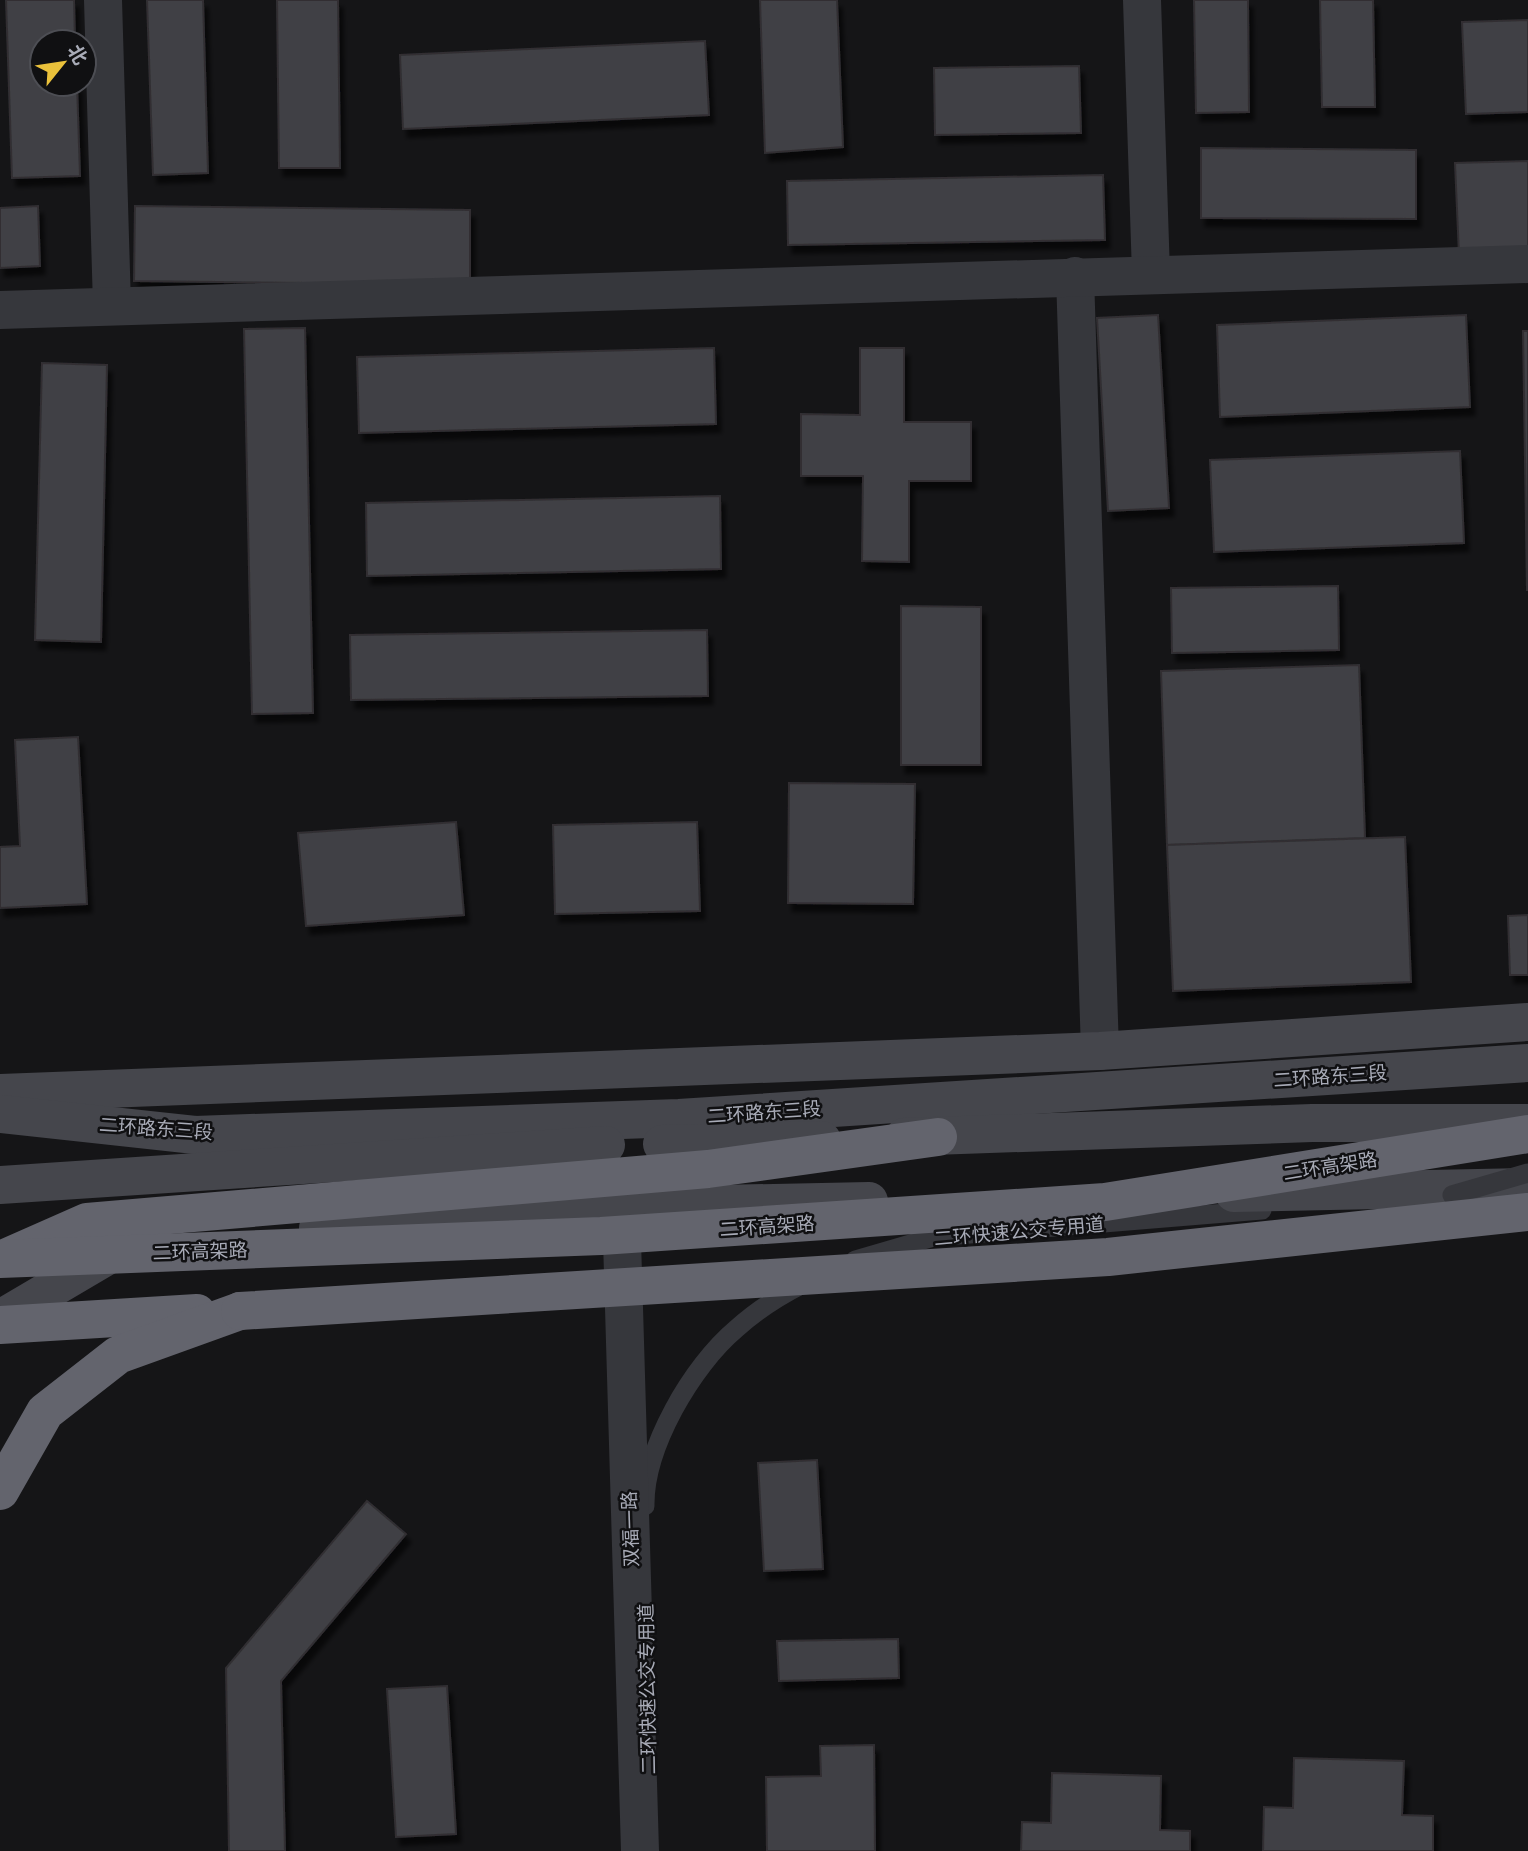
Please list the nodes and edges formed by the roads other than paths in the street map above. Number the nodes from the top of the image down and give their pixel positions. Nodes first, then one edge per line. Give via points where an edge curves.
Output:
1 (103, 0) edge
2 (1142, 0) edge
3 (1528, 264) edge
4 (1151, 274) junction
5 (1075, 276) junction
6 (112, 306) junction
7 (0, 310) edge
8 (1528, 1022) edge
9 (1100, 1051) junction
10 (1528, 1063) edge
11 (0, 1093) edge
12 (0, 1114) edge
13 (1528, 1123) edge
14 (1528, 1134) edge
15 (938, 1137) junction
16 (1528, 1173) edge
17 (0, 1185) edge
18 (1528, 1189) edge
19 (1452, 1195) junction
20 (621, 1206) junction
21 (1528, 1212) edge
22 (0, 1260) edge
23 (240, 1311) junction
24 (0, 1319) edge
25 (0, 1325) edge
26 (0, 1491) edge
27 (640, 1851) edge
28 (649, 1851) edge

1 - 6 street
2 - 4 street
3 - 4 street
4 - 5 street
5 - 6 street
5 - 9 street
6 - 7 street
8 - 9 street
9 - 11 street
10 - 12 street, 二环路东三段 via 679,1118 195,1135
13 - 15 street, 二环路东三段 via 1312,1123
14 - 22 highway, 二环高架路, bridge via 1105,1202 601,1236
15 - 17 street, 二环路东三段 via 597,1145
15 - 22 highway via 708,1169 87,1222
16 - 19 lane, bridge
18 - 19 lane, bridge
18 - 20 street
19 - 28 lane, 二环快速公交专用道, bridge via 934,1237 833,1268 783,1294 735,1329 702,1365 659,1438 645,1499
20 - 24 street via 241,1232 121,1248
20 - 27 street, 双福一路
21 - 23 highway, bridge via 1108,1257
23 - 25 highway
23 - 26 highway via 118,1355 45,1412

